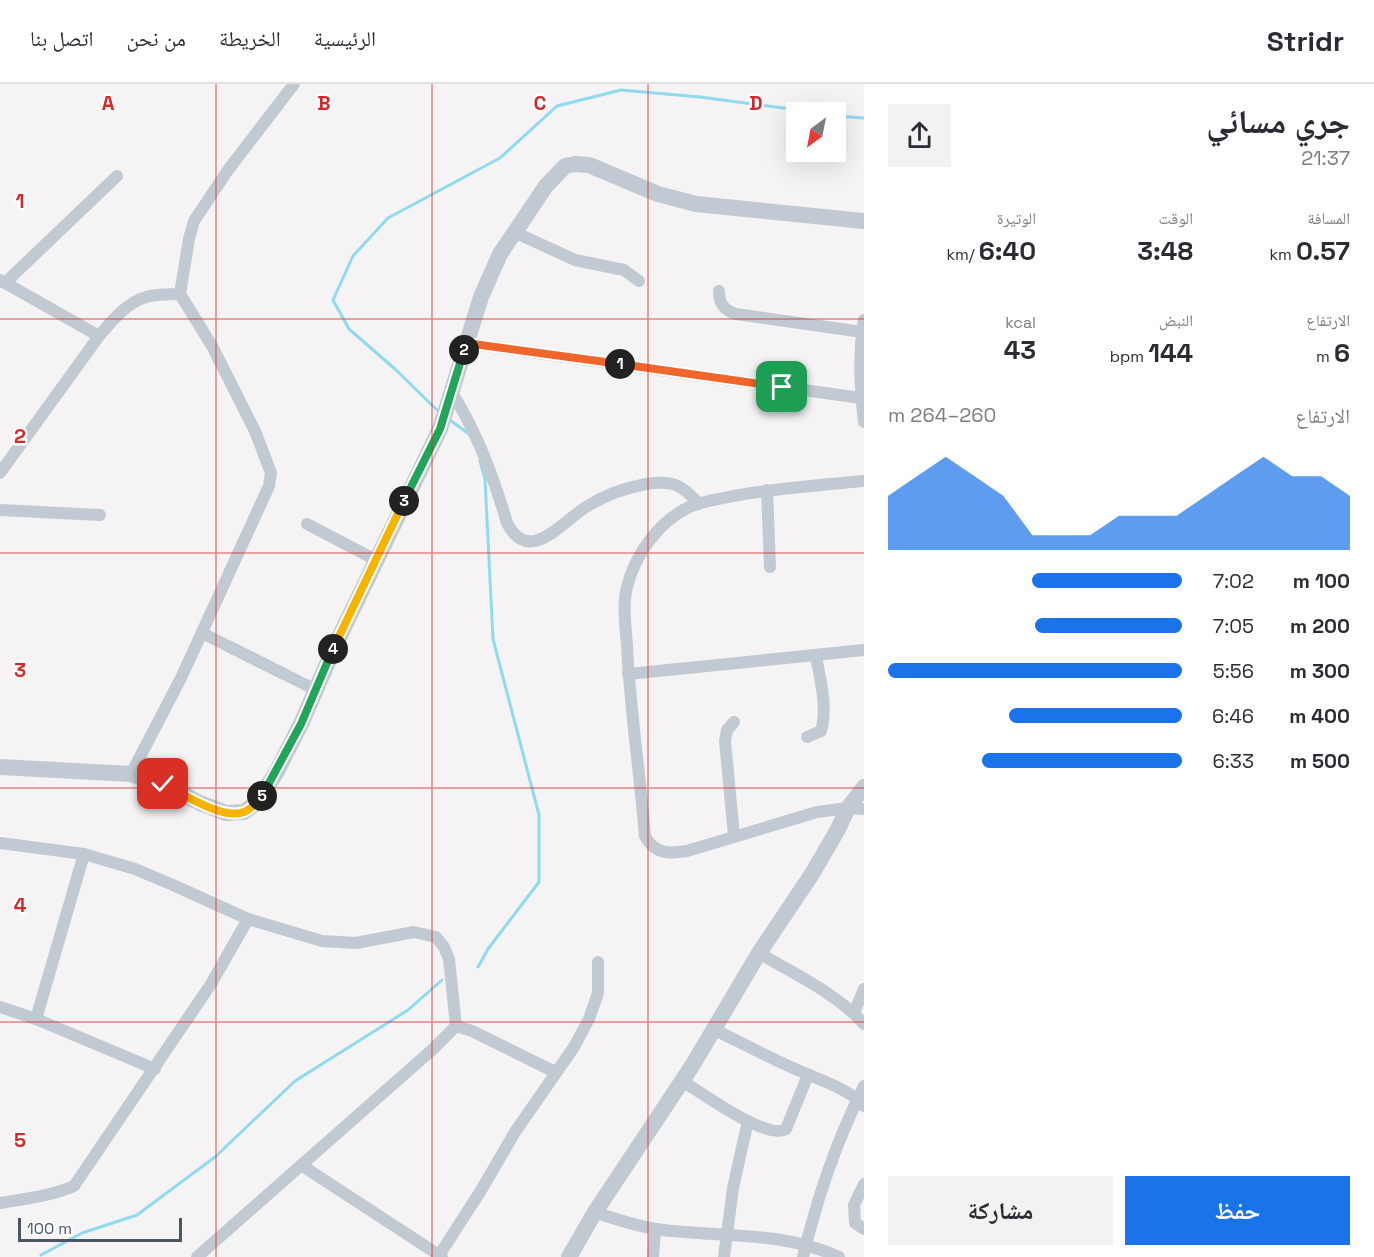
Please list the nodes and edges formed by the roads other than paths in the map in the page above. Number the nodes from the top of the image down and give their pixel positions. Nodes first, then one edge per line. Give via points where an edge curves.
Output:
1 (294, 84) edge
2 (117, 176) dead end
3 (864, 221) edge
4 (514, 232) junction
5 (639, 281) dead end
6 (3, 282) edge
7 (719, 291) dead end
8 (180, 294) junction
9 (863, 326) edge
10 (99, 336) junction
11 (466, 343) junction
12 (452, 393) junction
13 (861, 398) junction
14 (864, 422) edge
15 (0, 473) edge
16 (864, 481) edge
17 (767, 490) junction
18 (699, 504) junction
19 (0, 510) edge
20 (100, 515) dead end
21 (307, 524) dead end
22 (376, 560) junction
23 (770, 567) dead end
24 (202, 633) junction
25 (864, 651) edge
26 (816, 656) junction
27 (628, 674) junction
28 (316, 690) junction
29 (734, 722) dead end
30 (807, 737) dead end
31 (0, 767) edge
32 (131, 774) junction
33 (864, 787) edge
34 (856, 809) edge
35 (735, 836) junction
36 (0, 843) edge
37 (84, 854) junction
38 (248, 919) junction
39 (759, 953) junction
40 (598, 962) dead end
41 (864, 990) edge
42 (0, 1007) edge
43 (854, 1013) junction
44 (36, 1019) junction
45 (864, 1024) edge
46 (456, 1026) junction
47 (713, 1029) junction
48 (155, 1069) junction
49 (555, 1072) junction
50 (808, 1075) junction
51 (682, 1081) junction
52 (864, 1086) edge
53 (861, 1103) edge
54 (748, 1121) junction
55 (301, 1165) junction
56 (864, 1184) edge
57 (0, 1203) edge
58 (596, 1212) junction
59 (655, 1229) junction
60 (864, 1229) edge
61 (727, 1234) junction
62 (806, 1244) junction
63 (439, 1256) edge
64 (197, 1257) edge
65 (569, 1257) edge
66 (654, 1257) edge
67 (724, 1257) edge
68 (803, 1257) edge
69 (839, 1257) edge

1 - 8 street via 194,221
2 - 6 street
3 - 4 street via 677,200 589,165 575,164 560,170
4 - 5 street via 575,260 624,270
4 - 11 street via 481,297
6 - 10 street
7 - 9 street via 723,307 736,315
8 - 10 street via 146,297 117,316
8 - 24 street via 217,355 271,473 261,505
9 - 13 street
10 - 15 street
11 - 12 street
11 - 13 street
12 - 18 street via 480,448 512,534 526,541 548,536 584,508 625,488 673,483 685,488
12 - 22 street
13 - 14 street
16 - 17 street
17 - 18 street
17 - 23 street
18 - 27 street via 688,507 662,526 632,570 626,590
19 - 20 street
21 - 22 street
22 - 28 street
24 - 28 street
24 - 32 street
25 - 26 street
26 - 27 street
26 - 30 street via 823,723 821,731
27 - 35 street via 649,844 657,851 680,853
28 - 32 street via 271,780 255,804 244,812 220,811 163,784
29 - 35 street via 727,730 726,741
31 - 32 street
33 - 34 street
34 - 35 street via 808,814
34 - 39 street via 837,831
36 - 37 street
37 - 38 street via 135,869
37 - 44 street
38 - 46 street via 335,944 414,932 436,938 449,959
38 - 48 street
39 - 43 street
39 - 47 street
40 - 49 street via 594,1007 574,1047
41 - 43 street
42 - 44 street
43 - 45 street
44 - 48 street
46 - 49 street
46 - 55 street
47 - 50 street
47 - 51 street
48 - 57 street via 74,1186
49 - 63 street
50 - 53 street via 836,1086
50 - 54 street via 783,1131 772,1131
51 - 54 street
51 - 58 street
52 - 53 street
53 - 62 street via 823,1184
54 - 61 street
55 - 63 street
55 - 64 street
56 - 60 street via 853,1211 855,1223
58 - 59 street
58 - 65 street
59 - 61 street
59 - 66 street
61 - 62 street
61 - 67 street
62 - 68 street
62 - 69 street

